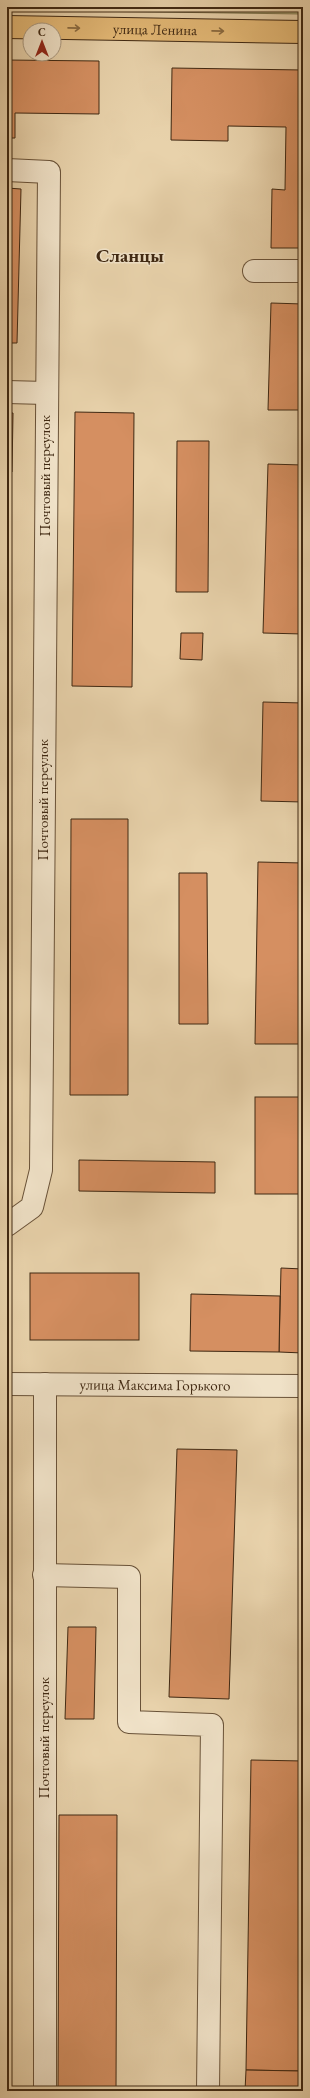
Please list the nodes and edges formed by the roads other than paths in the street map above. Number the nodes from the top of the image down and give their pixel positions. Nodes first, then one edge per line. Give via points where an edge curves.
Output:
1 (7, 27) edge
2 (303, 32) edge
3 (7, 170) edge
4 (254, 271) dead end
5 (303, 271) edge
6 (7, 392) edge
7 (46, 393) junction
8 (7, 1225) edge
9 (7, 1384) edge
10 (45, 1384) junction
11 (303, 1386) edge
12 (44, 1575) junction
13 (45, 2091) edge
14 (208, 2091) edge

1 -> 2 main road, улица Ленина
3 - 7 street, Почтовый переулок via 49,172
4 - 5 street
6 - 7 street
7 - 8 street, Почтовый переулок via 41,1170 32,1207
9 - 10 street, улица Максима Горького
10 - 11 street, улица Максима Горького
10 - 12 street, Почтовый переулок
12 - 13 street, Почтовый переулок
12 - 14 street via 129,1577 128,1722 212,1725

